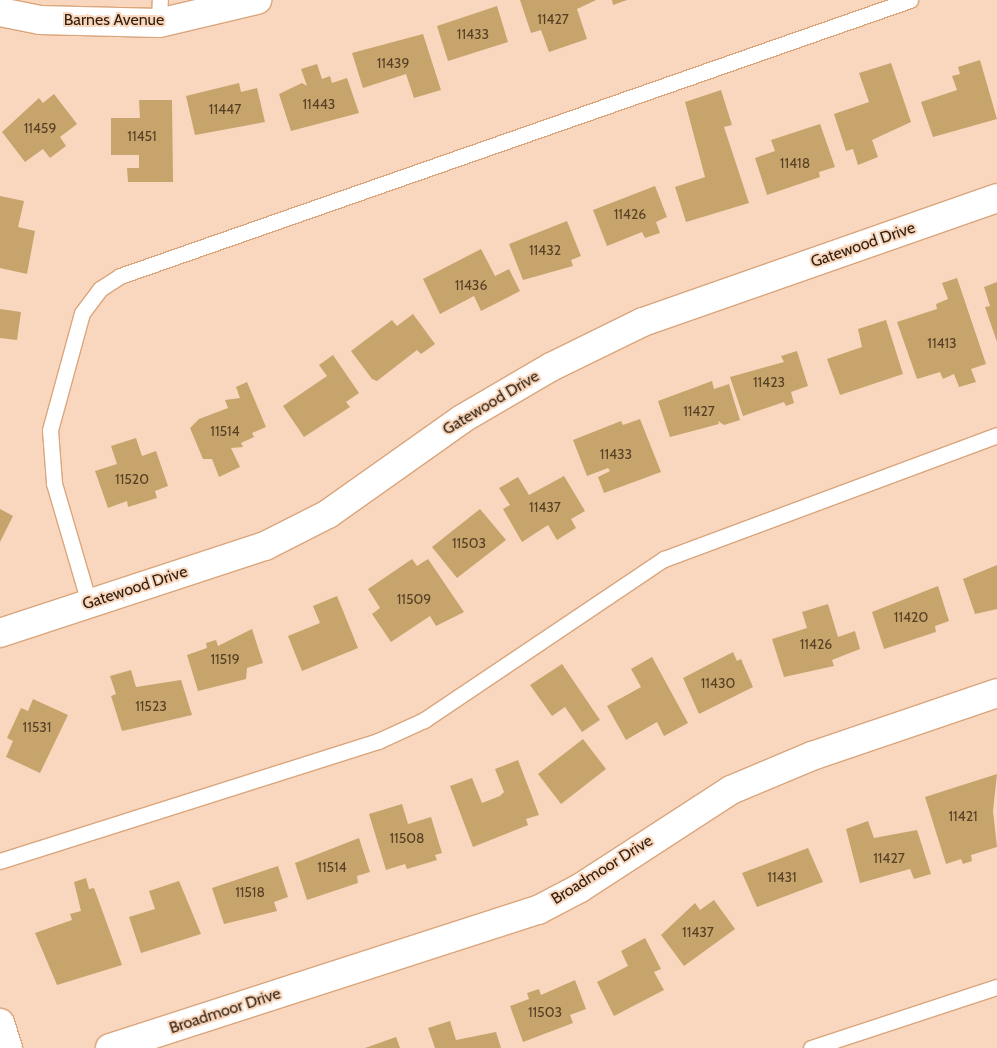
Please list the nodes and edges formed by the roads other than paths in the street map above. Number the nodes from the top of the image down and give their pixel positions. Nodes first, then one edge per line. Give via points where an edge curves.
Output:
1 (257, 0) edge
2 (910, 0) edge
3 (0, 12) edge
4 (159, 12) edge
5 (997, 198) edge
6 (997, 435) edge
7 (89, 603) junction
8 (0, 633) edge
9 (997, 692) edge
10 (0, 861) edge
11 (997, 987) edge
12 (0, 1023) edge
13 (8, 1048) edge
14 (110, 1048) edge
15 (811, 1048) edge

1 - 4 street, Barnes Avenue
2 - 7 lane via 120,276 100,290 82,313 50,430 54,483
3 - 4 street, Barnes Avenue via 40,20
5 - 7 street, Gatewood Drive via 643,322 551,367 462,419 304,526 264,546
6 - 10 lane via 664,559 431,715 378,741
7 - 8 street, Gatewood Drive
9 - 14 street, Broadmoor Drive via 812,756 731,790 580,888 538,910
11 - 15 lane
12 - 13 street

